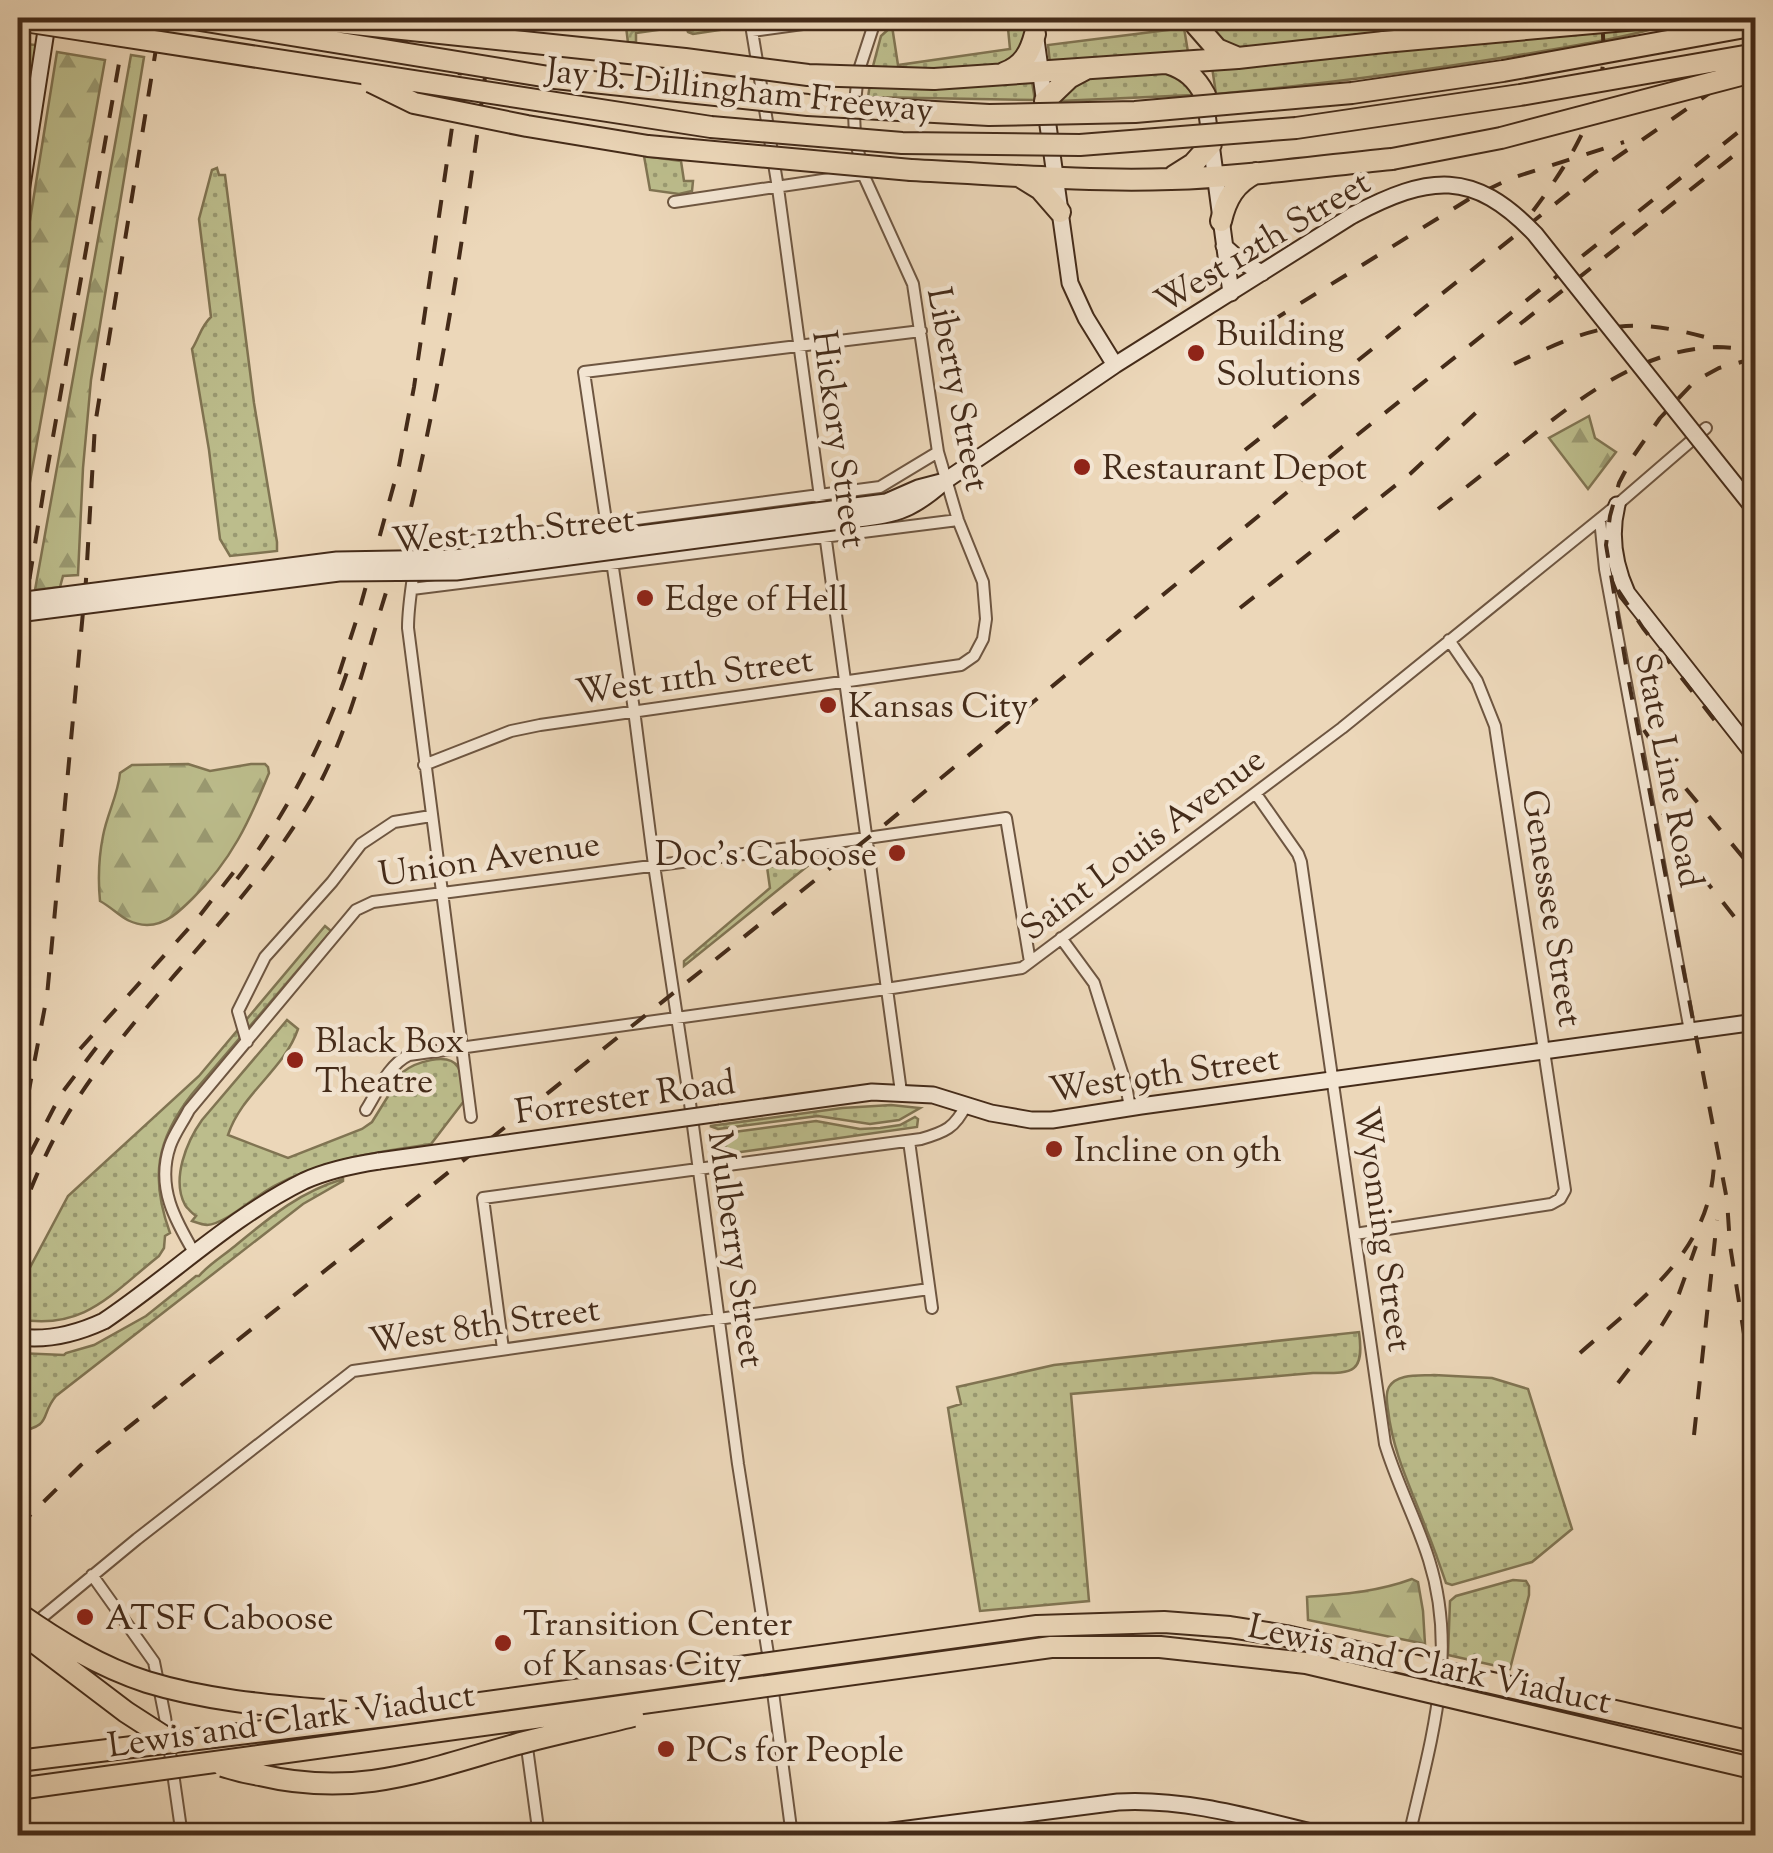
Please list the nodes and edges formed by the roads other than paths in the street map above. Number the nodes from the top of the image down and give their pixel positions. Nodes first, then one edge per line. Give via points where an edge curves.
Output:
1 (48, 18) edge
2 (188, 18) edge
3 (298, 18) edge
4 (846, 18) edge
5 (876, 18) edge
6 (1648, 18) edge
7 (18, 20) edge
8 (1196, 21) edge
9 (1756, 25) edge
10 (1034, 26) edge
11 (1756, 54) edge
12 (1238, 58) junction
13 (1200, 60) junction
14 (1166, 62) junction
15 (1088, 68) junction
16 (1041, 71) junction
17 (1756, 71) edge
18 (352, 72) junction
19 (1003, 74) junction
20 (1205, 95) junction
21 (1045, 101) junction
22 (1211, 144) junction
23 (1053, 156) joint
24 (1259, 172) junction
25 (862, 174) junction
26 (1017, 175) junction
27 (1215, 177) junction
28 (1066, 178) junction
29 (1168, 179) junction
30 (778, 188) junction
31 (674, 202) dead end
32 (18, 211) edge
33 (1060, 212) junction
34 (1221, 221) junction
35 (1224, 246) junction
36 (1262, 273) junction
37 (1231, 293) junction
38 (921, 331) junction
39 (800, 346) junction
40 (1115, 365) junction
41 (1706, 428) dead end
42 (938, 452) junction
43 (944, 481) junction
44 (820, 494) junction
45 (1617, 505) junction
46 (1756, 511) edge
47 (848, 514) junction
48 (822, 517) junction
49 (1600, 519) junction
50 (958, 520) junction
51 (606, 522) junction
52 (824, 538) junction
53 (623, 542) dead end
54 (612, 563) junction
55 (412, 589) junction
56 (18, 602) edge
57 (18, 614) edge
58 (1449, 640) junction
59 (974, 656) joint
60 (845, 682) junction
61 (634, 710) junction
62 (1756, 756) edge
63 (424, 764) junction
64 (1256, 794) junction
65 (430, 816) junction
66 (867, 838) junction
67 (654, 865) junction
68 (440, 893) junction
69 (1061, 938) junction
70 (1030, 962) junction
71 (886, 989) junction
72 (677, 1018) junction
73 (1756, 1022) edge
74 (1690, 1031) junction
75 (247, 1042) junction
76 (461, 1047) junction
77 (1544, 1052) junction
78 (1333, 1081) junction
79 (901, 1092) junction
80 (966, 1105) junction
81 (1130, 1108) junction
82 (366, 1110) dead end
83 (471, 1117) dead end
84 (909, 1141) junction
85 (698, 1170) junction
86 (1355, 1234) junction
87 (195, 1254) junction
88 (929, 1289) junction
89 (932, 1308) dead end
90 (718, 1318) junction
91 (18, 1337) edge
92 (504, 1349) junction
93 (92, 1575) junction
94 (18, 1613) edge
95 (18, 1634) edge
96 (519, 1688) dead end
97 (757, 1688) junction
98 (393, 1716) junction
99 (1756, 1743) edge
100 (18, 1761) edge
101 (1756, 1769) edge
102 (18, 1789) edge
103 (182, 1836) edge
104 (539, 1836) edge
105 (792, 1836) edge
106 (853, 1836) edge
107 (1328, 1836) edge
108 (1409, 1836) edge

1 - 32 main road
2 - 9 highway, Jay B. Dillingham Freeway, bridge via 555,78 989,115 1135,112 1352,94
3 - 19 highway, bridge via 808,75
4 - 30 street, Hickory Street via 752,31
5 - 25 street, Liberty Street via 854,113
6 - 12 highway, bridge
7 - 18 highway, Jay B. Dillingham Freeway, bridge
8 - 12 highway via 1217,49
8 - 13 main road
10 - 16 main road
10 - 19 highway via 1026,59
11 - 18 highway, Jay B. Dillingham Freeway, bridge via 1296,128 1080,144 902,143 711,126
12 - 13 highway
13 - 14 highway
13 - 20 main road
14 - 15 highway
14 - 20 highway via 1187,72
15 - 16 highway
15 - 21 highway
16 - 19 highway
16 - 21 main road
17 - 24 highway, bridge via 1502,138 1392,159
18 - 26 highway, bridge via 414,103 648,146
20 - 22 main road
21 - 23 main road
22 - 27 main road
22 - 29 highway
23 - 28 highway
24 - 27 highway
24 - 34 highway via 1232,190
25 - 30 street
25 - 38 street, Liberty Street via 912,284
26 - 28 highway
26 - 33 highway via 1040,188
27 - 29 highway
27 - 34 main road
28 - 29 highway
28 - 33 main road
30 - 31 street
30 - 39 street, Hickory Street
33 - 40 main road via 1070,283
34 - 35 main road
35 - 36 main road
35 - 37 main road
36 - 37 main road, West 12th Street
36 - 46 main road, West 12th Street, bridge via 1353,214 1420,186 1453,184 1495,199 1560,266
37 - 40 main road, West 12th Street
38 - 39 street
38 - 42 street, Liberty Street
39 - 44 street, Hickory Street
39 - 51 street, Mulberry Street via 584,372
40 - 43 main road, West 12th Street
41 - 45 street, Saint Louis Avenue
42 - 43 street, Liberty Street
42 - 44 street, West 12th Street via 880,486
43 - 47 main road, West 12th Street
43 - 50 street, Liberty Street
44 - 48 street, Hickory Street
44 - 51 street, West 12th Street
45 - 49 street, Saint Louis Avenue
45 - 62 main road via 1614,555 1627,593
47 - 56 main road, West 12th Street, bridge via 454,558 337,560
47 - 57 main road, West 12th Street, bridge via 456,572 339,573
48 - 52 street, Hickory Street
48 - 53 street
49 - 58 street, Saint Louis Avenue
49 - 74 street, State Line Road
50 - 52 street, West 12th Street
50 - 59 street, Liberty Street via 983,582 986,620
51 - 54 street, Mulberry Street
51 - 55 street, West 12th Street via 417,548
52 - 54 street, West 12th Street
52 - 60 street, Hickory Street
54 - 55 street, West 12th Street
54 - 61 street, Mulberry Street
55 - 63 street via 408,628
58 - 64 street, Saint Louis Avenue
58 - 77 street, Genessee Street via 1477,680 1495,726
59 - 60 street, West 11th Street via 961,665
60 - 61 street, West 11th Street
60 - 66 street, Hickory Street
61 - 63 street, West 11th Street via 511,731
61 - 67 street, Mulberry Street
63 - 65 street
64 - 69 street, Saint Louis Avenue
64 - 78 street, Wyoming Street via 1298,854
65 - 68 street
65 - 75 street via 394,822 362,844 265,957 238,1011
66 - 67 street, Union Avenue
66 - 70 street, Union Avenue via 1006,818
66 - 71 street, Hickory Street
67 - 68 street, Union Avenue
67 - 72 street, Mulberry Street
68 - 75 street, Union Avenue via 356,910
68 - 76 street
69 - 70 street, Saint Louis Avenue
69 - 81 street via 1094,984
70 - 71 street, Saint Louis Avenue via 1016,970
71 - 72 street, Saint Louis Avenue
71 - 79 street, Hickory Street
72 - 76 street, Saint Louis Avenue
72 - 85 street, Mulberry Street
73 - 74 main road, West 9th Street
74 - 77 main road, West 9th Street
75 - 87 street, Union Avenue via 189,1110 170,1145 166,1193
76 - 82 street, Saint Louis Avenue via 400,1060
76 - 83 street
77 - 78 main road, West 9th Street
77 - 86 street, Genessee Street via 1562,1196 1551,1204
78 - 81 main road, West 9th Street
78 - 86 street, Wyoming Street
79 - 80 main road, Forrester Road
79 - 87 main road, Forrester Road, bridge via 337,1168 259,1207
80 - 81 main road, West 9th Street via 1031,1120
80 - 84 street via 958,1122
84 - 85 street
84 - 88 street
85 - 90 street, Mulberry Street
85 - 92 street via 483,1198
86 - 108 street, Wyoming Street via 1385,1444 1436,1586 1443,1658
87 - 91 main road via 104,1321 58,1337
88 - 89 street
88 - 90 street, West 8th Street
90 - 92 street, West 8th Street
90 - 105 street, Mulberry Street
92 - 93 street, West 8th Street via 352,1371
93 - 95 street, West 8th Street
93 - 103 street via 154,1662
94 - 98 highway, bridge via 78,1652 146,1682 245,1703
95 - 97 highway, bridge via 181,1748 228,1768 316,1784 420,1773
96 - 104 street
97 - 101 highway, Lewis and Clark Viaduct, bridge via 1051,1648 1160,1646 1306,1663
97 - 102 highway, Lewis and Clark Viaduct, bridge
98 - 99 highway, Lewis and Clark Viaduct, bridge via 1037,1626 1164,1622 1286,1636
98 - 100 highway, bridge
106 - 107 main road via 1148,1800

